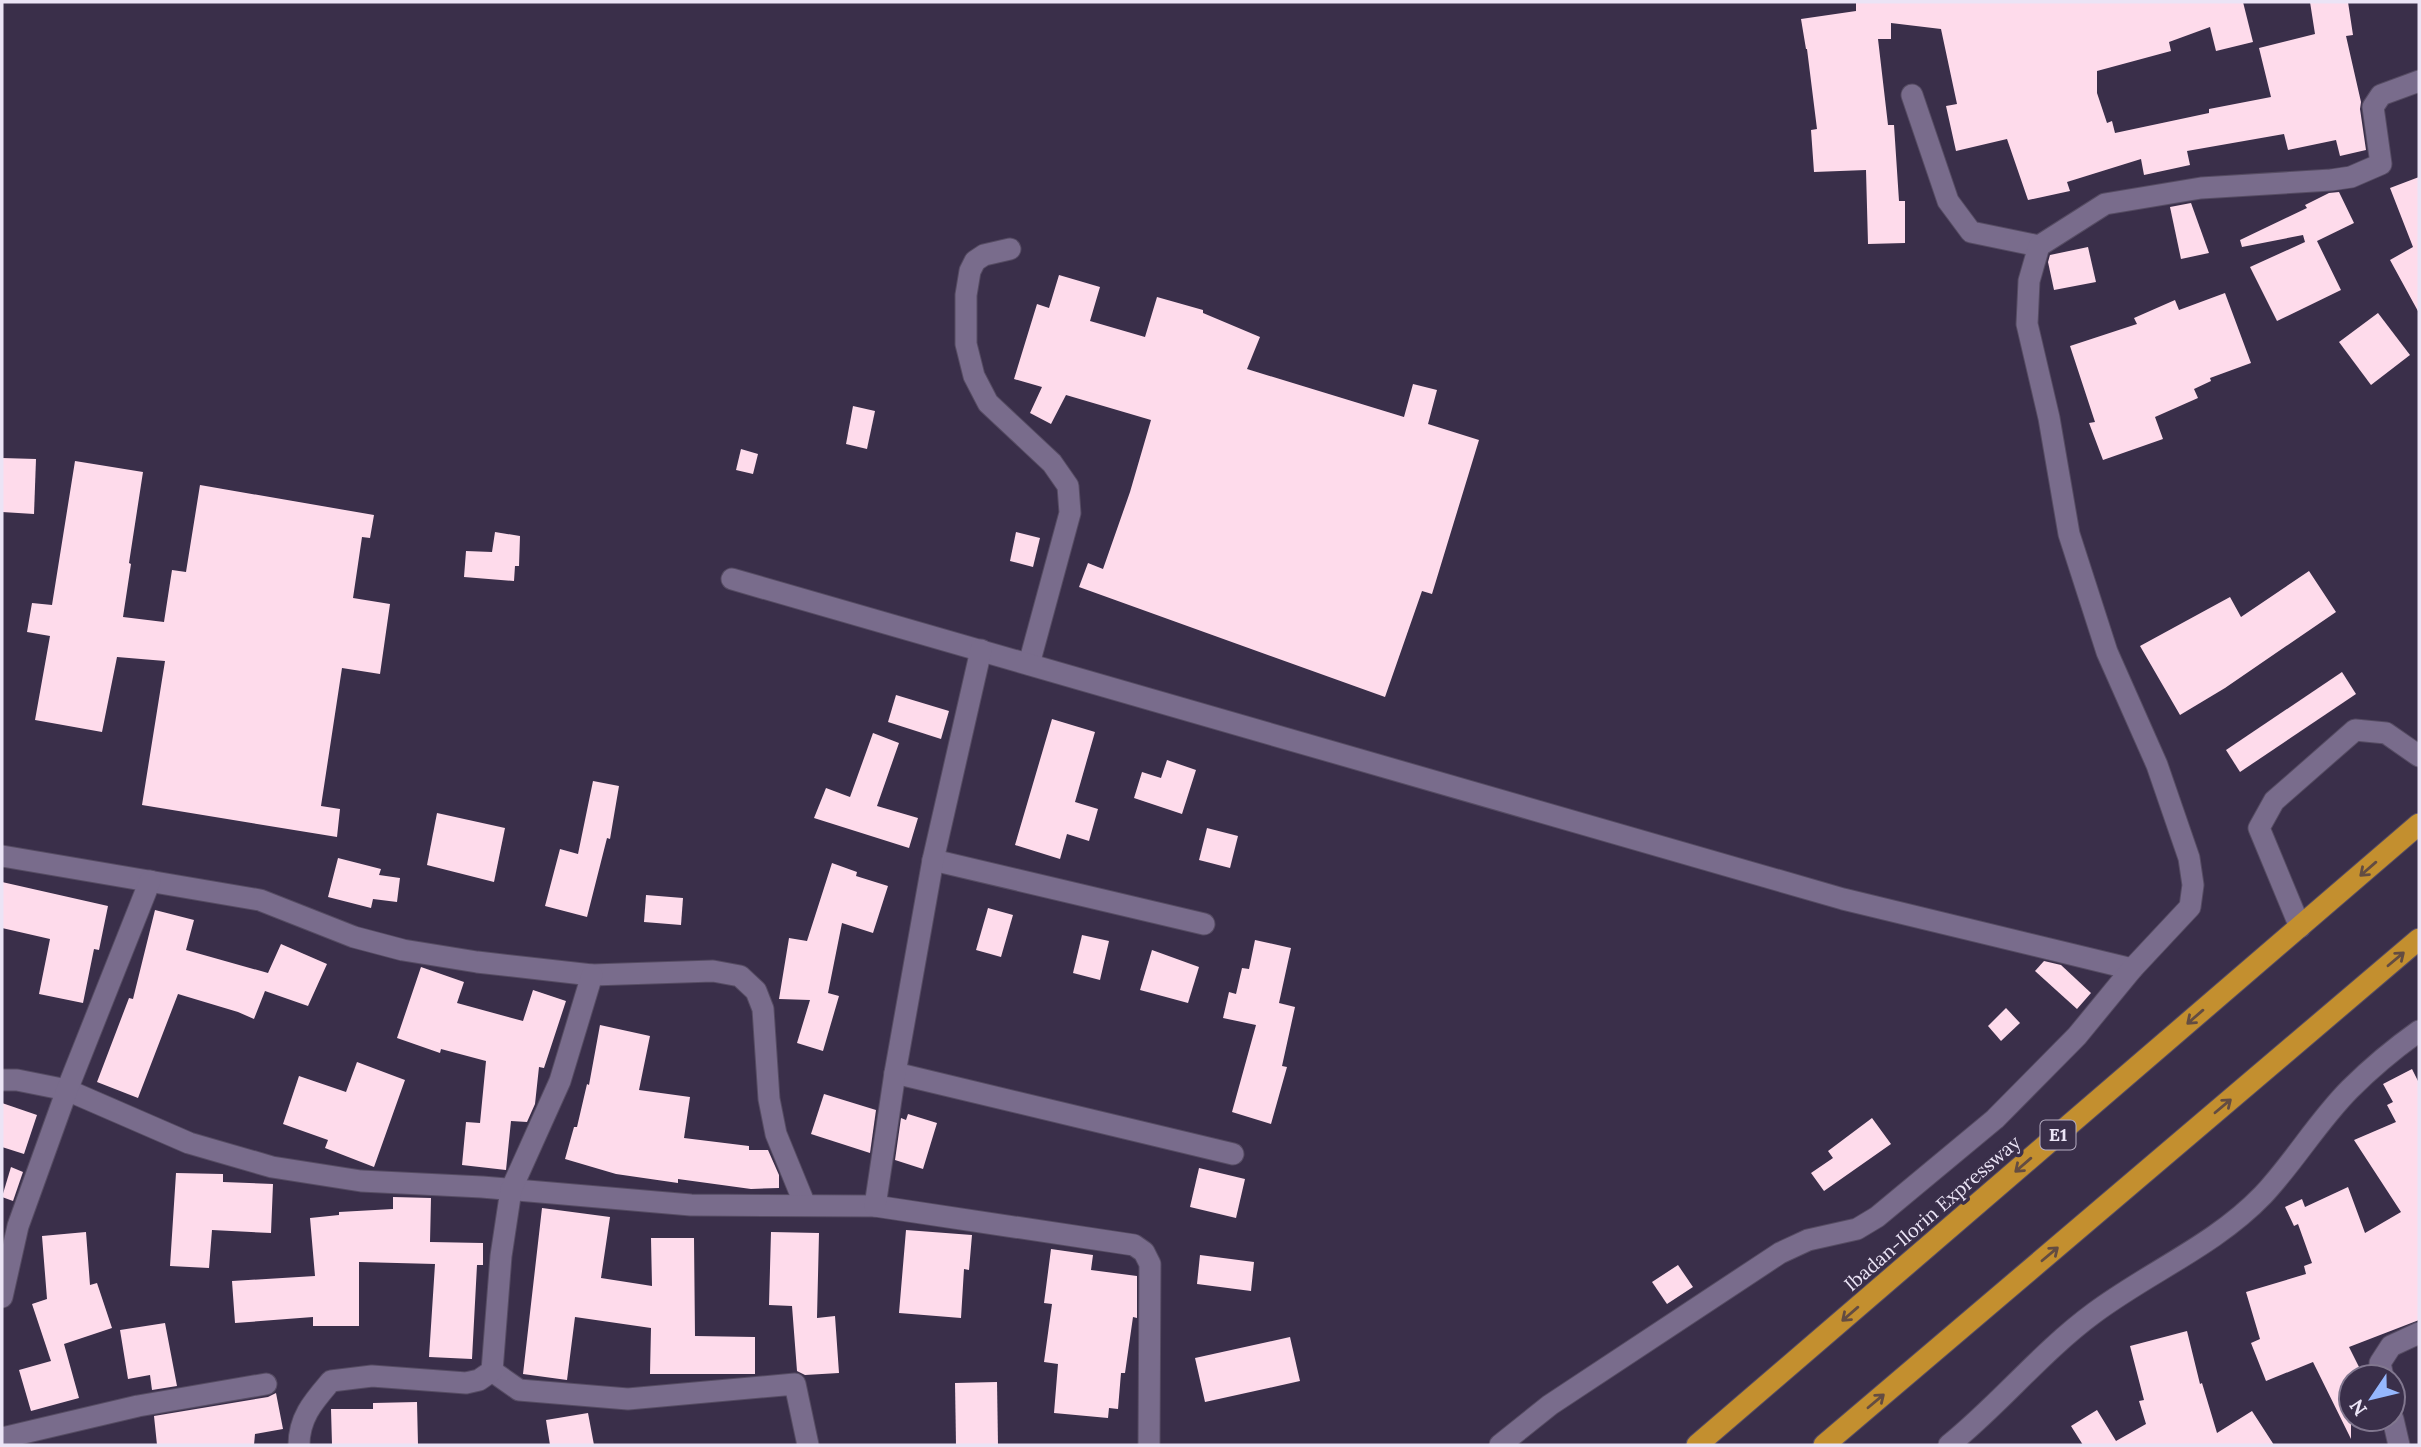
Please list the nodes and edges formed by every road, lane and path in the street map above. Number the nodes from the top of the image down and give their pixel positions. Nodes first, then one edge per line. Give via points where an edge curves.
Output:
1 (2419, 80) edge
2 (1912, 95) dead end
3 (2039, 246) junction
4 (1010, 249) dead end
5 (732, 579) dead end
6 (981, 650) junction
7 (1029, 664) junction
8 (2419, 756) edge
9 (2419, 824) edge
10 (2, 856) edge
11 (933, 860) junction
12 (150, 881) junction
13 (1204, 924) dead end
14 (2300, 927) junction
15 (2419, 939) edge
16 (2132, 969) junction
17 (592, 975) junction
18 (2419, 1031) edge
19 (895, 1073) junction
20 (2, 1080) edge
21 (67, 1090) junction
22 (1233, 1154) dead end
23 (511, 1190) junction
24 (804, 1206) junction
25 (875, 1206) junction
26 (2, 1297) edge
27 (2419, 1333) edge
28 (2380, 1363) edge
29 (492, 1371) junction
30 (265, 1384) dead end
31 (1977, 1436) edge
32 (2, 1438) edge
33 (299, 1445) edge
34 (808, 1445) edge
35 (1149, 1445) edge
36 (1500, 1445) edge
37 (1697, 1445) edge
38 (1824, 1445) edge
39 (1949, 1445) edge

1 - 3 street via 2376,100 2373,107 2381,164 2351,177 2201,188 2105,204
2 - 3 street via 1948,201 1970,232
3 - 16 street via 2028,281 2027,324 2069,534 2107,652 2157,765 2189,858 2193,886 2190,907
4 - 7 street via 984,255 970,271 966,344 974,376 988,403 1052,463 1068,486 1070,513
5 - 6 street
6 - 7 street
6 - 11 street
7 - 16 street via 1843,899
8 - 14 street via 2386,733 2355,730 2274,801 2259,828
9 -> 14 highway, Ibadan-Ilorin Expressway / E1
10 - 12 street
11 - 13 street
11 - 19 street
12 - 17 street via 260,900 354,937 403,950
12 - 21 street
14 -> 37 highway, Ibadan-Ilorin Expressway / E1
38 -> 15 highway
16 - 36 street via 2077,1036 1995,1119 1877,1217 1857,1229 1808,1240 1780,1253 1549,1405
17 - 23 street via 560,1081
17 - 24 street via 713,971 740,976 756,991 763,1009 776,1134
18 - 31 street via 2349,1090 2263,1195 2228,1226 2094,1313 2032,1366
19 - 22 street
19 - 25 street
20 - 21 street
21 - 23 street via 188,1143 272,1167 361,1181
21 - 26 street via 18,1226
23 - 24 street via 691,1205
23 - 29 street via 500,1256
24 - 25 street
25 - 35 street via 1134,1245 1144,1252 1150,1264
27 - 28 street via 2391,1346
29 - 33 street via 466,1383 372,1376 331,1381 306,1410
29 - 34 street via 519,1390 628,1399 795,1384
30 - 32 street via 138,1406
31 - 39 street

